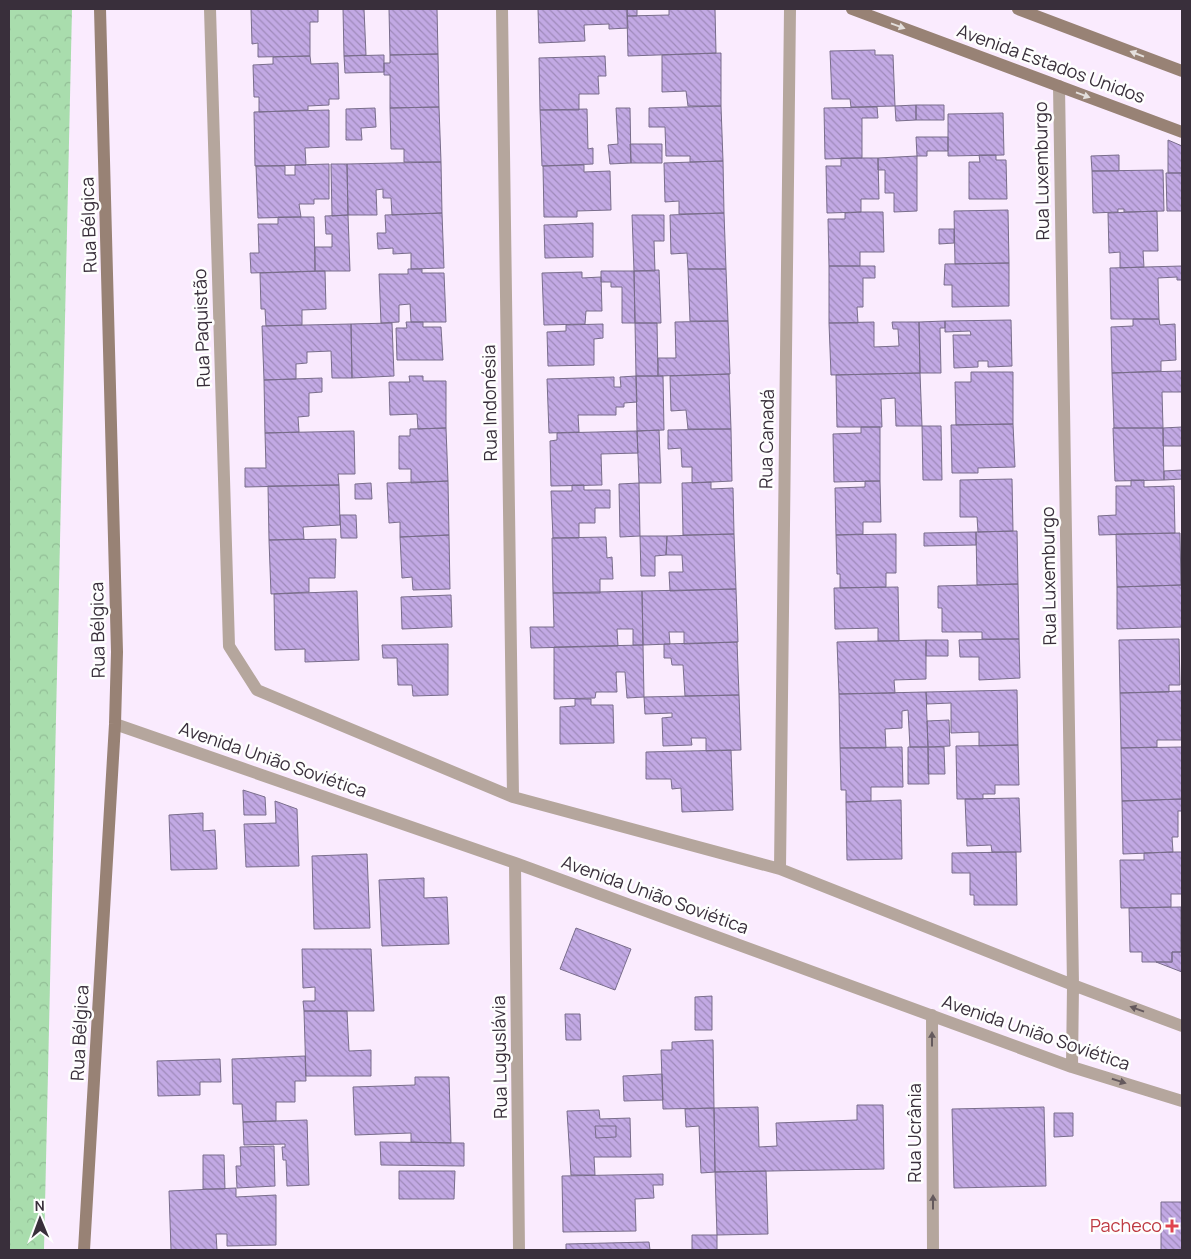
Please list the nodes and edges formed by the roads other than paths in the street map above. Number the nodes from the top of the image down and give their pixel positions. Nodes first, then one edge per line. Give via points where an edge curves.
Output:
1 (100, 9) edge
2 (210, 9) edge
3 (502, 9) edge
4 (790, 9) edge
5 (852, 9) edge
6 (1018, 9) edge
7 (1182, 72) edge
8 (1059, 86) junction
9 (1182, 132) edge
10 (115, 724) junction
11 (512, 797) junction
12 (515, 863) junction
13 (780, 869) junction
14 (1073, 985) junction
15 (932, 1015) junction
16 (1182, 1026) edge
17 (1072, 1066) junction
18 (1182, 1101) edge
19 (84, 1250) edge
20 (519, 1250) edge
21 (933, 1250) edge

1 - 10 street, Rua Bélgica via 117,652
2 - 11 street, Rua Paquistão via 229,646 258,690
3 - 11 street, Rua Indonésia
4 - 13 street, Rua Canadá
5 -> 8 street, Avenida Estados Unidos
7 -> 6 street
8 -> 9 street, Avenida Estados Unidos
8 - 14 street, Rua Luxemburgo
10 - 12 street, Avenida União Soviética
10 - 19 street, Rua Bélgica
11 - 13 street
12 - 15 street, Avenida União Soviética
12 - 20 street, Rua Luguslávia
13 - 14 street
16 -> 14 street
14 - 17 street, Rua Luxemburgo
15 - 17 street, Avenida União Soviética
21 -> 15 street, Rua Ucrânia
17 -> 18 street, Avenida União Soviética

